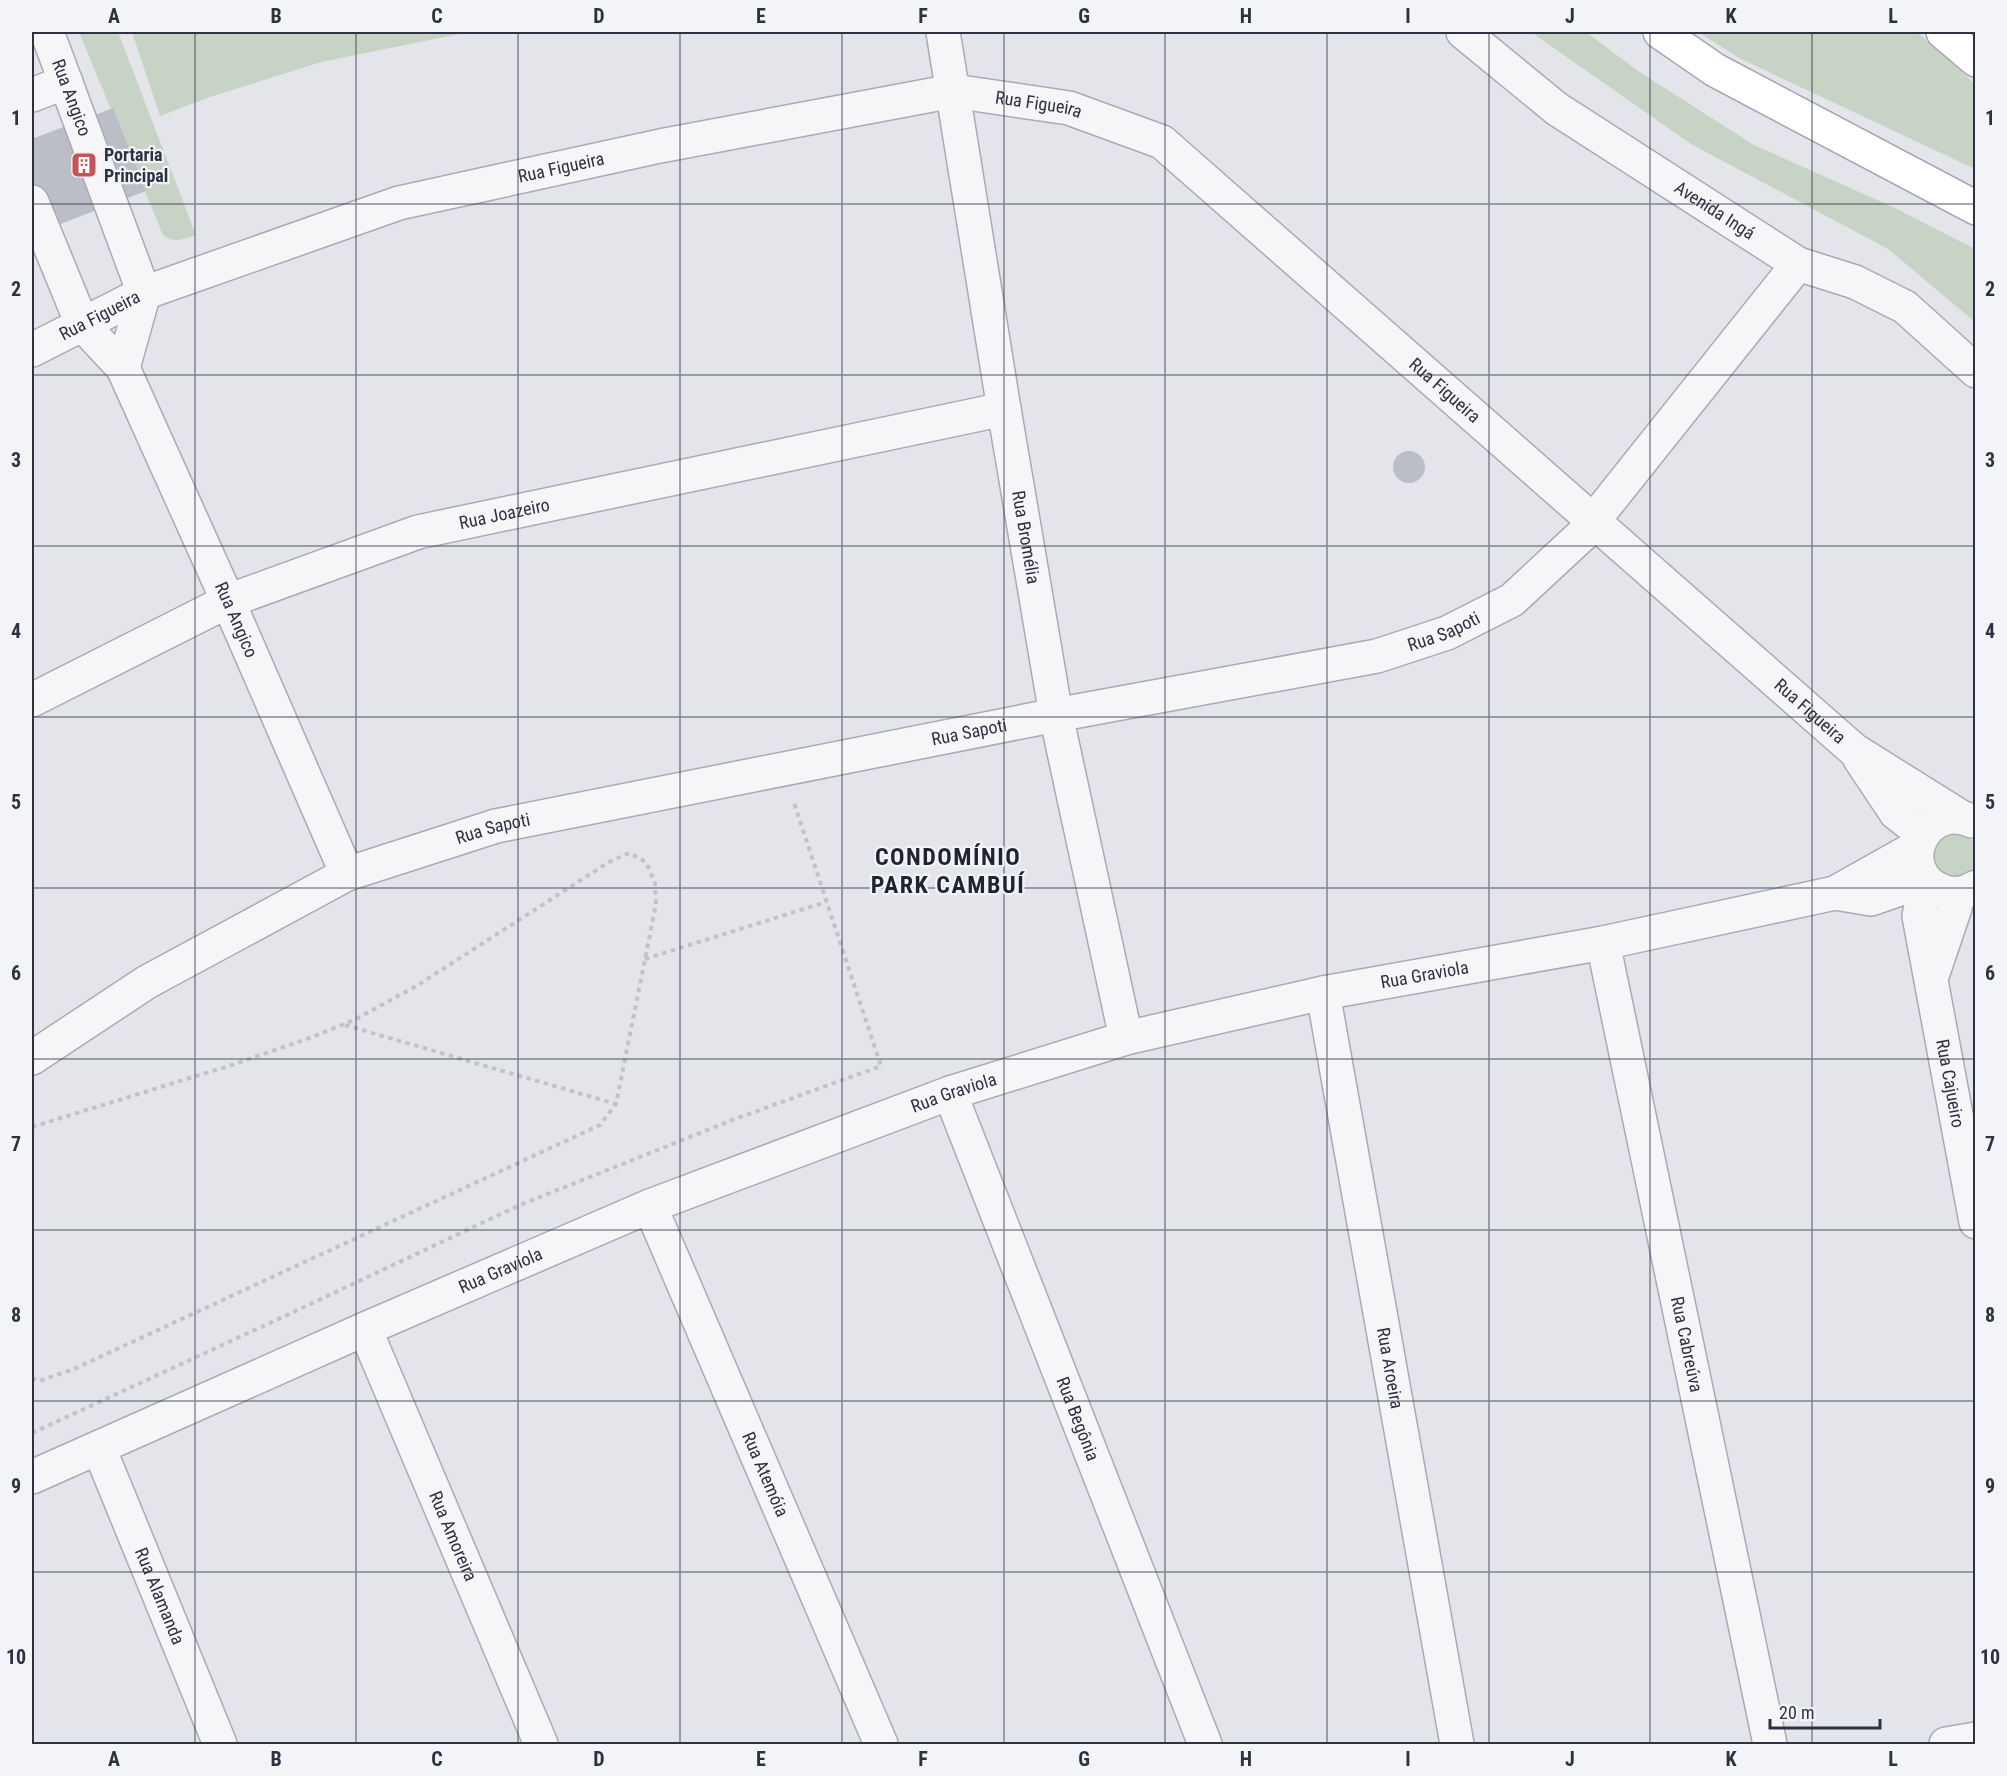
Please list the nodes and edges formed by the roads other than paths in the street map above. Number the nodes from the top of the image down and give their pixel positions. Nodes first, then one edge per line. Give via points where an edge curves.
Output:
1 (47, 32) edge
2 (943, 32) edge
3 (1464, 32) edge
4 (1660, 32) edge
5 (1943, 32) edge
6 (1976, 60) edge
7 (66, 82) junction
8 (953, 91) junction
9 (32, 95) edge
10 (32, 202) edge
11 (1976, 208) edge
12 (1798, 264) junction
13 (144, 293) junction
14 (82, 324) junction
15 (32, 350) edge
16 (123, 368) junction
17 (1976, 371) edge
18 (1004, 409) junction
19 (1593, 521) junction
20 (228, 601) junction
21 (32, 700) edge
22 (1056, 715) junction
23 (1854, 750) junction
24 (1968, 820) edge
25 (1922, 859) junction
26 (347, 874) junction
27 (1966, 891) edge
28 (1603, 943) junction
29 (1930, 981) junction
30 (1323, 993) junction
31 (1126, 1038) junction
32 (32, 1058) edge
33 (950, 1093) junction
34 (650, 1206) junction
35 (1976, 1222) edge
36 (365, 1329) junction
37 (99, 1448) junction
38 (32, 1477) edge
39 (1976, 1739) edge
40 (220, 1744) edge
41 (541, 1744) edge
42 (881, 1744) edge
43 (1205, 1744) edge
44 (1457, 1744) edge
45 (1770, 1744) edge
46 (1946, 1744) edge

1 - 7 street, Rua Angico
2 - 8 street, Rua Bromélia
3 - 12 street, Avenida Ingá via 1557,109
4 - 11 main road via 1715,70
5 - 6 main road
7 - 9 street
7 - 13 street, Rua Angico
8 - 13 street, Rua Figueira via 660,146 399,203
8 - 18 street, Rua Bromélia
8 - 19 street, Rua Figueira via 1069,108 1162,142
10 - 14 street, Rua Angico
12 - 17 street, Avenida Ingá via 1855,282 1905,307
12 - 19 street, Rua Sapoti
13 - 14 street, Rua Figueira
13 - 16 street
14 - 15 street, Rua Figueira
14 - 16 street, Rua Angico
16 - 20 street, Rua Angico
18 - 20 street, Rua Joazeiro via 418,532
18 - 22 street, Rua Bromélia
19 - 22 street, Rua Sapoti via 1512,600 1447,633 1377,656
19 - 23 street, Rua Figueira
20 - 21 street, Rua Joazeiro
20 - 26 street, Rua Angico
22 - 26 street, Rua Sapoti via 496,826
22 - 31 street, Rua Bromélia
23 - 24 street
23 - 25 street
24 - 25 street, Rua Graviola via 1940,820 1931,825
25 - 27 street via 1946,893
25 - 28 street, Rua Graviola via 1835,893
25 - 29 street, Rua Cajueiro via 1919,916
26 - 32 street, Rua Sapoti via 147,982
27 - 29 street via 1955,908
28 - 30 street, Rua Graviola
28 - 45 street, Rua Cabreúva
29 - 35 street, Rua Cajueiro
30 - 31 street, Rua Graviola
30 - 44 street, Rua Aroeira
31 - 33 street, Rua Graviola
33 - 34 street, Rua Graviola
33 - 43 street, Rua Begônia
34 - 36 street, Rua Graviola
34 - 42 street, Rua Atemóia
36 - 37 street, Rua Graviola
36 - 41 street, Rua Amoreira
37 - 38 street, Rua Graviola
37 - 40 street, Rua Alamanda
39 - 46 street

